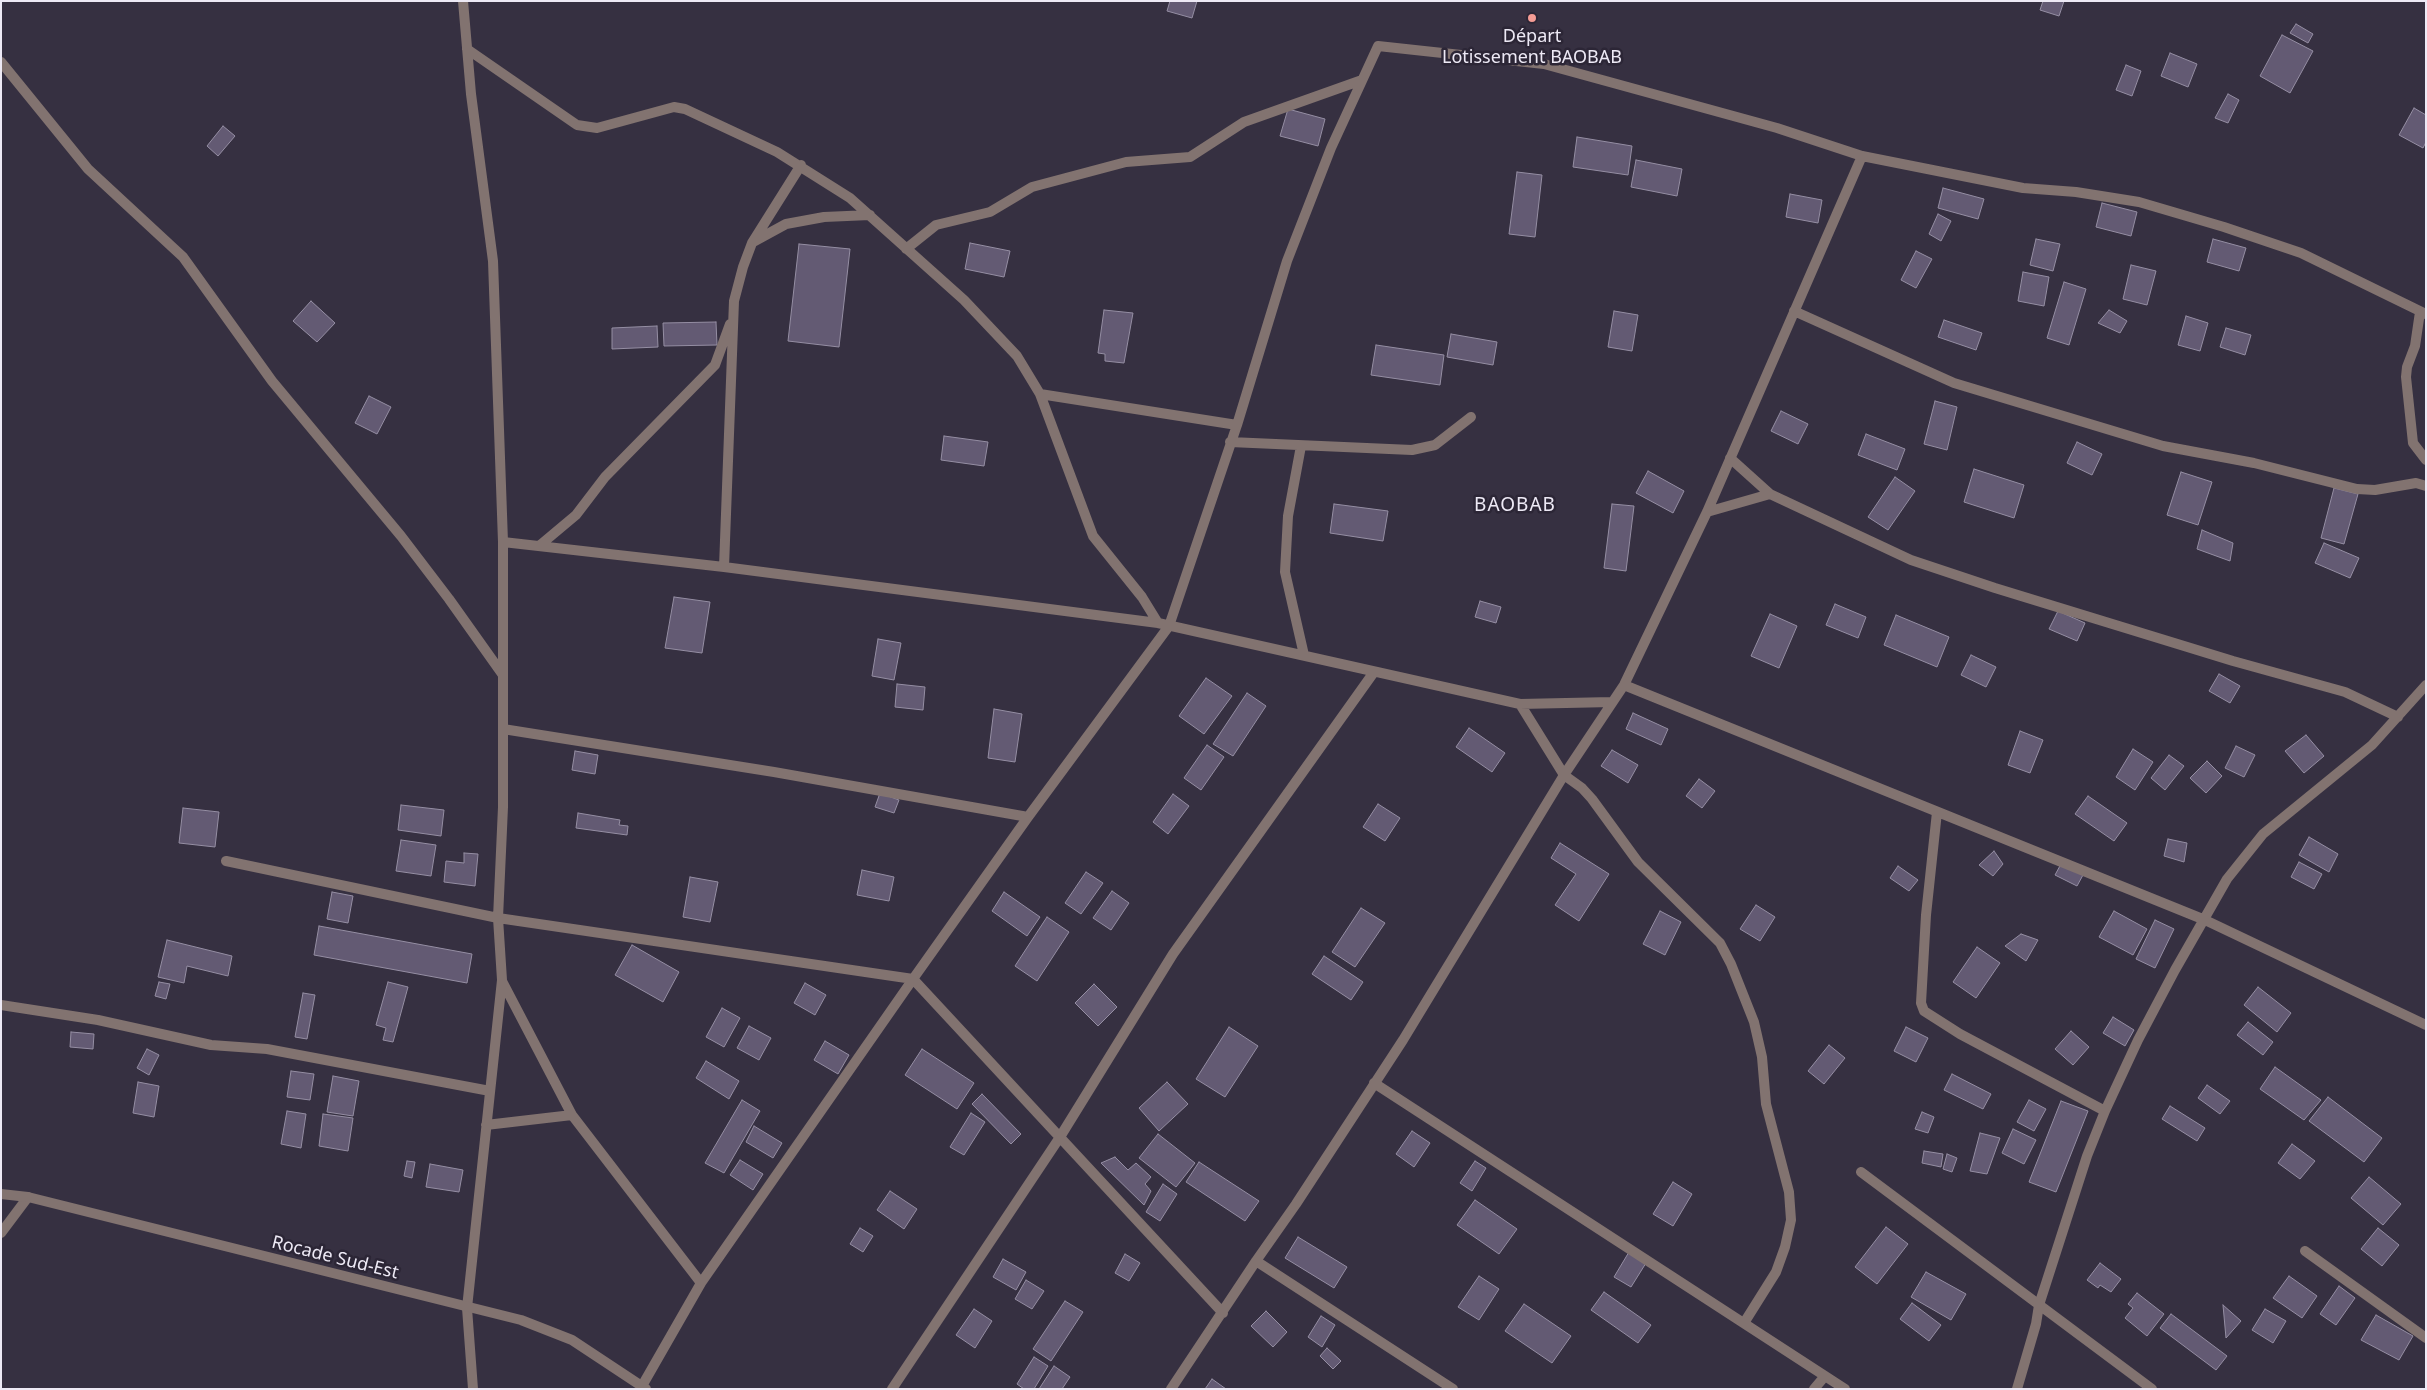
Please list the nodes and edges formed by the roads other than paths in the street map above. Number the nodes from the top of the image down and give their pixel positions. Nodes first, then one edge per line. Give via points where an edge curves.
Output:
1 (463, 1) edge
2 (467, 49) junction
3 (1, 62) edge
4 (1362, 80) junction
5 (1862, 156) junction
6 (800, 165) junction
7 (870, 215) junction
8 (752, 243) junction
9 (906, 249) junction
10 (1794, 311) junction
11 (2423, 313) edge
12 (734, 316) junction
13 (1040, 394) junction
14 (1471, 417) dead end
15 (1237, 425) junction
16 (1230, 442) junction
17 (1301, 446) junction
18 (1730, 458) junction
19 (2426, 460) edge
20 (2426, 486) edge
21 (1770, 494) junction
22 (1707, 512) junction
23 (504, 542) junction
24 (538, 546) junction
25 (724, 567) junction
26 (1158, 623) junction
27 (1169, 626) junction
28 (1304, 655) junction
29 (1374, 672) junction
30 (503, 675) junction
31 (2426, 685) edge
32 (1624, 686) junction
33 (1612, 702) junction
34 (1520, 704) junction
35 (2398, 717) junction
36 (503, 728) junction
37 (1564, 776) junction
38 (1937, 812) junction
39 (1028, 817) junction
40 (226, 861) dead end
41 (498, 918) junction
42 (2205, 920) junction
43 (913, 978) junction
44 (502, 980) junction
45 (1, 1005) edge
46 (2426, 1025) edge
47 (1374, 1083) junction
48 (490, 1091) junction
49 (2105, 1111) junction
50 (572, 1115) junction
51 (486, 1125) junction
52 (1060, 1137) junction
53 (1861, 1172) dead end
54 (1, 1194) edge
55 (28, 1197) junction
56 (1, 1233) edge
57 (2305, 1251) dead end
58 (1256, 1261) junction
59 (701, 1283) junction
60 (2039, 1305) junction
61 (467, 1308) junction
62 (1223, 1313) junction
63 (1744, 1323) junction
64 (2426, 1338) edge
65 (1825, 1376) junction
66 (644, 1387) edge
67 (473, 1389) edge
68 (892, 1389) edge
69 (1172, 1389) edge
70 (1453, 1389) edge
71 (1814, 1389) edge
72 (1846, 1389) edge
73 (2017, 1389) edge
74 (2152, 1389) edge

1 - 2 street
2 - 6 street via 577,124 597,128 674,107 762,144
2 - 23 street via 470,94 494,262
3 - 30 street via 88,169 183,257 272,381 401,536
4 - 5 street via 1378,46 1544,64 1777,128
4 - 9 street via 1244,122 1190,157 1126,162 1032,188 990,212 936,225
4 - 15 street via 1286,261
5 - 10 street
5 - 11 street via 2023,188 2138,202 2301,253
6 - 7 street
6 - 8 street
7 - 8 street via 824,217 786,224
7 - 9 street
8 - 12 street via 740,276
9 - 13 street via 964,300 1017,356
10 - 18 street
10 - 20 street via 1954,383 2163,446 2254,462 2357,489 2375,490 2416,483
11 - 19 street via 2406,377 2413,443
12 - 24 street via 715,366 605,477 576,515
12 - 25 street
13 - 15 street
13 - 26 street via 1093,536 1142,597
14 - 17 street via 1435,444 1412,450
15 - 16 street
16 - 17 street
16 - 27 street
17 - 28 street via 1288,516 1285,572
18 - 21 street
18 - 22 street
21 - 22 street
21 - 35 street via 1911,560 2233,661 2336,689
22 - 32 street
23 - 24 street
23 - 30 street
24 - 25 street
25 - 26 street
26 - 27 street
27 - 28 street
27 - 39 street
28 - 29 street
29 - 34 street
29 - 52 street via 1173,954
30 - 36 street
31 - 35 street
32 - 33 street
32 - 38 street
33 - 34 street
33 - 37 street
34 - 37 street
35 - 42 street via 2372,745 2263,834 2227,880
36 - 39 street
36 - 41 street
37 - 47 street
37 - 63 street via 1582,788 1638,862 1720,943 1754,1022 1762,1057 1766,1104 1790,1192 1791,1220 1776,1272
38 - 42 street
38 - 49 street via 1920,1003 1924,1011 1960,1034
39 - 43 street
40 - 41 street
41 - 43 street
41 - 44 street
42 - 46 street
42 - 49 street via 2138,1040
43 - 52 street
43 - 59 street
44 - 48 street
44 - 50 street
45 - 48 street via 98,1020 211,1045 267,1049
47 - 58 street
47 - 63 street
48 - 51 street
49 - 60 street via 2087,1156
50 - 51 street
50 - 59 street
51 - 61 street
52 - 62 street
52 - 68 street
53 - 60 street
54 - 55 street, Rocade Sud-Est
55 - 56 street
55 - 61 street, Rocade Sud-Est
57 - 64 street
58 - 62 street
58 - 70 street
59 - 66 street
60 - 73 street
60 - 74 street
61 - 66 street, Rocade Sud-Est via 521,1320 572,1340
61 - 67 street
62 - 69 street
63 - 65 street
65 - 71 street
65 - 72 street

